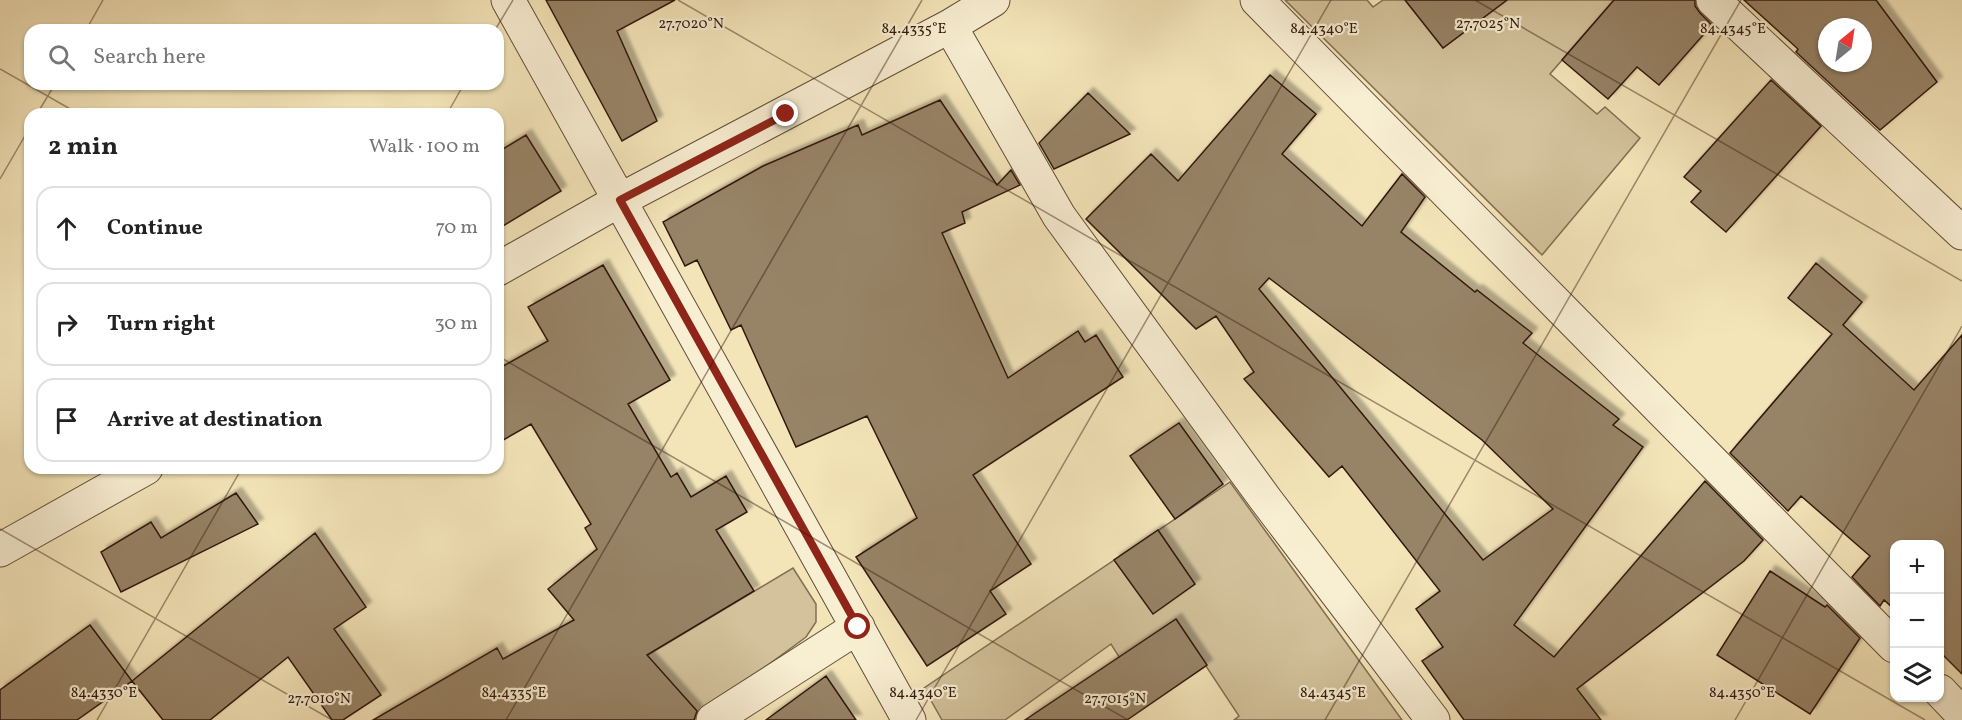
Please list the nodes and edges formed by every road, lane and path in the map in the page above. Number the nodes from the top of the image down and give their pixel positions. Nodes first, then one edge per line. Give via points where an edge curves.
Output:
1 (508, 0) edge
2 (993, 0) edge
3 (1257, 0) edge
4 (1713, 0) edge
5 (950, 26) junction
6 (620, 200) junction
7 (1962, 233) edge
8 (504, 266) edge
9 (135, 474) edge
10 (0, 550) edge
11 (858, 627) junction
12 (1890, 642) edge
13 (1944, 695) edge
14 (1962, 714) edge
15 (713, 720) edge
16 (909, 720) edge
17 (1433, 720) edge

1 - 6 street
2 - 5 street
3 - 12 street
4 - 7 street
5 - 6 street
5 - 17 street via 1059,216 1266,500
6 - 8 street
6 - 11 street
9 - 10 street
11 - 15 street
11 - 16 street
13 - 14 street

